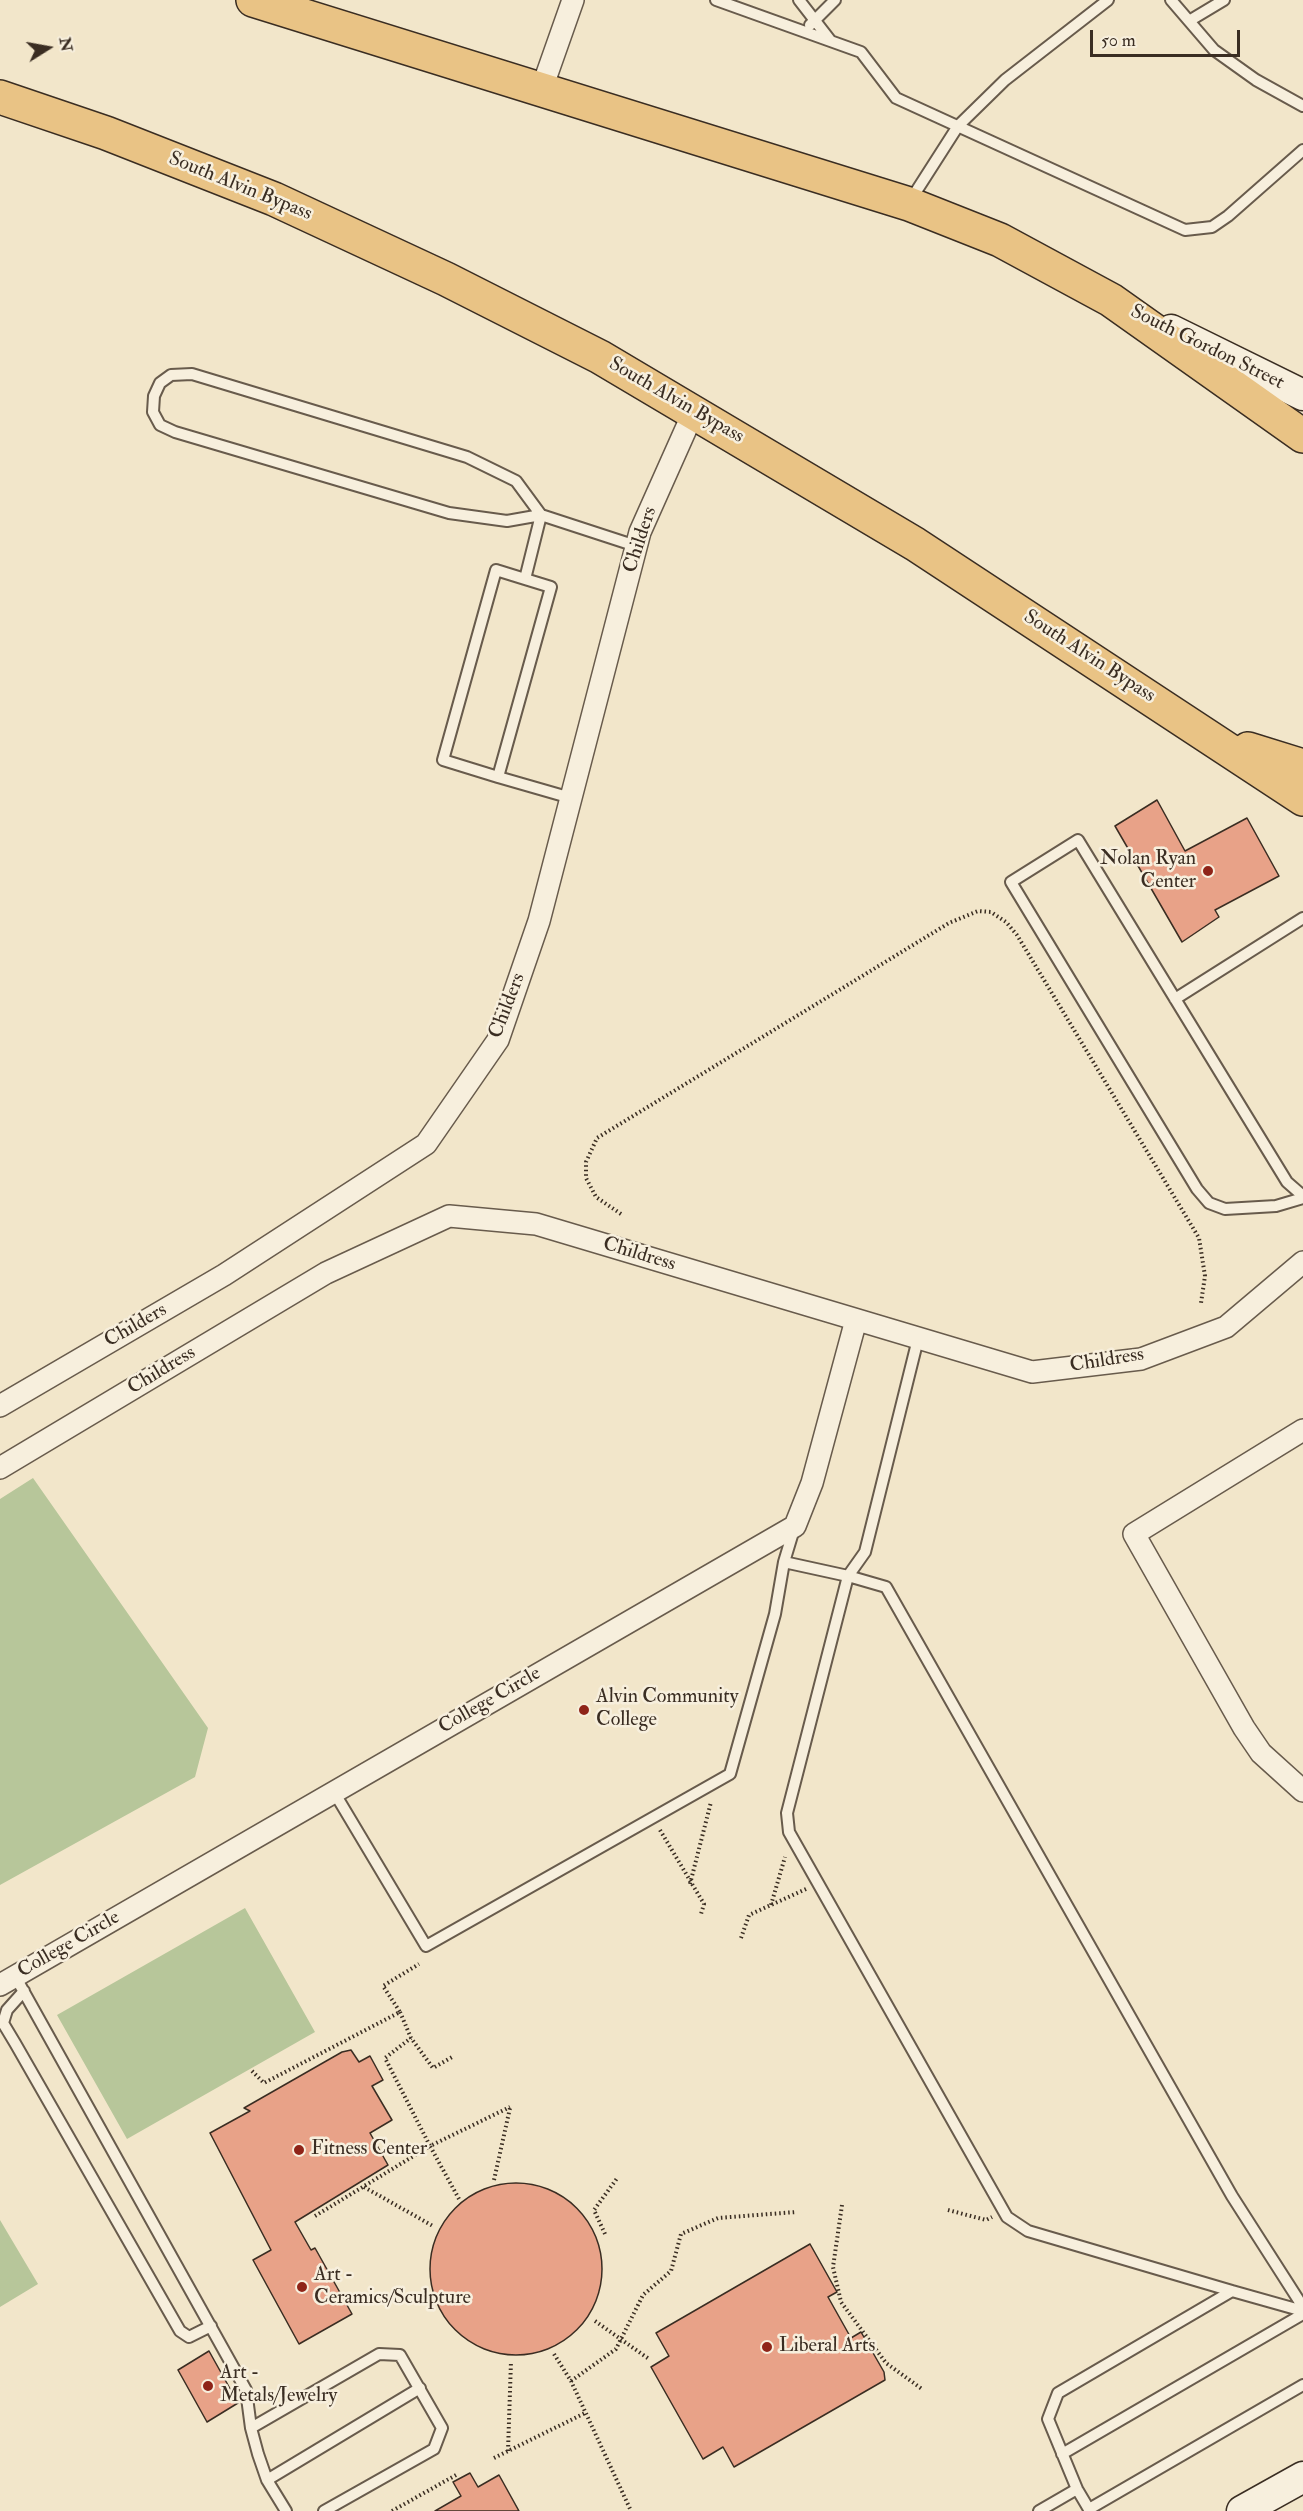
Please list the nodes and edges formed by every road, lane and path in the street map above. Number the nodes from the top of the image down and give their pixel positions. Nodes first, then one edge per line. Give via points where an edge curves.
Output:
1 (253, 0) edge
2 (573, 0) edge
3 (716, 0) edge
4 (734, 0) edge
5 (799, 0) edge
6 (836, 0) edge
7 (1108, 0) edge
8 (1170, 0) edge
9 (1224, 0) edge
10 (741, 9) junction
11 (814, 21) junction
12 (1189, 21) junction
13 (804, 32) junction
14 (831, 41) junction
15 (542, 88) junction
16 (0, 97) edge
17 (1303, 106) edge
18 (958, 126) junction
19 (1303, 150) edge
20 (909, 204) junction
21 (1111, 300) junction
22 (1303, 395) edge
23 (694, 411) junction
24 (1303, 436) edge
25 (541, 515) junction
26 (636, 546) junction
27 (525, 579) junction
28 (1212, 737) junction
29 (1303, 766) edge
30 (498, 777) junction
31 (571, 798) junction
32 (1303, 799) edge
33 (1303, 918) edge
34 (1175, 999) junction
35 (1303, 1197) edge
36 (621, 1214) dead end
37 (1303, 1262) edge
38 (1201, 1303) dead end
39 (856, 1320) junction
40 (918, 1339) junction
41 (0, 1406) edge
42 (1303, 1430) edge
43 (0, 1468) edge
44 (795, 1526) junction
45 (784, 1562) junction
46 (848, 1576) junction
47 (1303, 1791) edge
48 (333, 1792) junction
49 (713, 1795) dead end
50 (658, 1827) dead end
51 (786, 1854) dead end
52 (690, 1884) junction
53 (807, 1889) dead end
54 (771, 1905) junction
55 (701, 1914) dead end
56 (741, 1938) dead end
57 (419, 1964) dead end
58 (13, 1984) edge
59 (400, 2012) junction
60 (411, 2038) junction
61 (454, 2056) dead end
62 (252, 2072) dead end
63 (430, 2146) junction
64 (618, 2177) dead end
65 (494, 2180) dead end
66 (364, 2187) junction
67 (459, 2199) dead end
68 (842, 2205) dead end
69 (948, 2210) dead end
70 (796, 2212) dead end
71 (315, 2216) dead end
72 (992, 2216) dead end
73 (433, 2226) dead end
74 (605, 2234) dead end
75 (1232, 2290) junction
76 (1303, 2311) edge
77 (595, 2321) dead end
78 (211, 2326) junction
79 (621, 2341) junction
80 (554, 2354) dead end
81 (649, 2359) dead end
82 (511, 2361) dead end
83 (571, 2381) junction
84 (1303, 2385) edge
85 (420, 2388) junction
86 (922, 2389) dead end
87 (585, 2412) junction
88 (251, 2428) junction
89 (508, 2451) junction
90 (1062, 2454) junction
91 (494, 2458) dead end
92 (456, 2475) dead end
93 (1303, 2476) edge
94 (267, 2480) junction
95 (1077, 2490) junction
96 (1089, 2510) edge
97 (286, 2511) edge
98 (324, 2511) edge
99 (392, 2511) edge
100 (630, 2511) edge
101 (1039, 2511) edge
102 (1242, 2511) edge

1 - 15 main road
2 - 15 street
3 - 10 lane
4 - 10 lane
5 - 11 lane
6 - 11 lane
7 - 18 lane via 1005,80
8 - 12 lane
9 - 12 lane
10 - 13 lane
11 - 13 lane
11 - 14 lane
12 - 17 lane via 1214,50 1256,80
13 - 14 lane
14 - 18 lane via 861,52 896,98
15 - 20 main road
16 - 23 main road, South Alvin Bypass via 106,133 274,199 446,279 600,357
18 - 19 lane via 1185,230 1212,227
18 - 20 lane
20 - 21 main road via 1000,240
21 - 22 main road, South Gordon Street
21 - 24 main road
23 - 26 street, Childers
23 - 28 main road, South Alvin Bypass via 915,544
25 - 25 lane via 516,482 466,457 192,374 171,375 160,383 154,396 153,412 160,425 175,432 450,513 507,521
25 - 26 lane
25 - 27 lane
26 - 31 street, Childers
27 - 30 lane via 551,587
27 - 30 lane via 496,570 443,760
28 - 29 main road
28 - 32 main road, South Alvin Bypass
30 - 31 lane
31 - 41 street, Childers via 539,921 498,1040 426,1144 224,1275
33 - 34 lane
34 - 35 lane via 1287,1182
34 - 35 lane via 1078,840 1011,882 1209,1203 1225,1209 1276,1206
36 - 38 path via 596,1197 586,1178 586,1162 597,1138 949,923 978,911 991,912 1017,935 1199,1238 1205,1276
37 - 40 street, Childress via 1226,1327 1141,1359 1032,1372
39 - 40 street, Childress
39 - 43 street, Childress via 536,1224 449,1215 326,1272
39 - 44 street via 812,1483
40 - 46 lane via 866,1552
42 - 47 street via 1134,1534 1244,1728 1261,1753
44 - 45 lane
44 - 48 street, College Circle
45 - 46 lane
45 - 48 lane via 776,1614 730,1774 426,1947
46 - 75 lane via 787,1813 789,1832 798,1849 1007,2217 1028,2231
46 - 76 lane via 886,1587 1232,2196
48 - 58 street, College Circle
49 - 52 path
50 - 52 path
51 - 54 path
52 - 55 path via 704,1904
53 - 54 path
54 - 56 path via 749,1915
57 - 59 path via 383,1986
58 - 78 lane
58 - 78 lane via 3,2023 180,2331 189,2337
59 - 60 path
59 - 62 path via 264,2083
60 - 61 path via 433,2068
60 - 63 path via 385,2058
63 - 65 path via 510,2107
63 - 66 path
63 - 67 path
64 - 74 path via 594,2210
66 - 71 path
66 - 73 path
68 - 86 path via 832,2266 841,2301 886,2363
69 - 72 path via 986,2220
70 - 79 path via 718,2218 681,2234 671,2271 643,2295
75 - 76 lane
75 - 90 lane via 1058,2393 1048,2419
76 - 90 lane
77 - 79 path
78 - 88 lane via 246,2390
79 - 81 path
79 - 83 path via 616,2349
80 - 83 path
82 - 89 path
83 - 87 path
84 - 96 lane
85 - 88 lane via 400,2355 379,2354
85 - 94 lane
85 - 98 lane via 442,2428 434,2449
87 - 89 path
87 - 100 path
88 - 94 lane
89 - 91 path
90 - 95 lane
92 - 99 path
93 - 102 main road
94 - 97 lane
95 - 96 lane
95 - 101 lane

